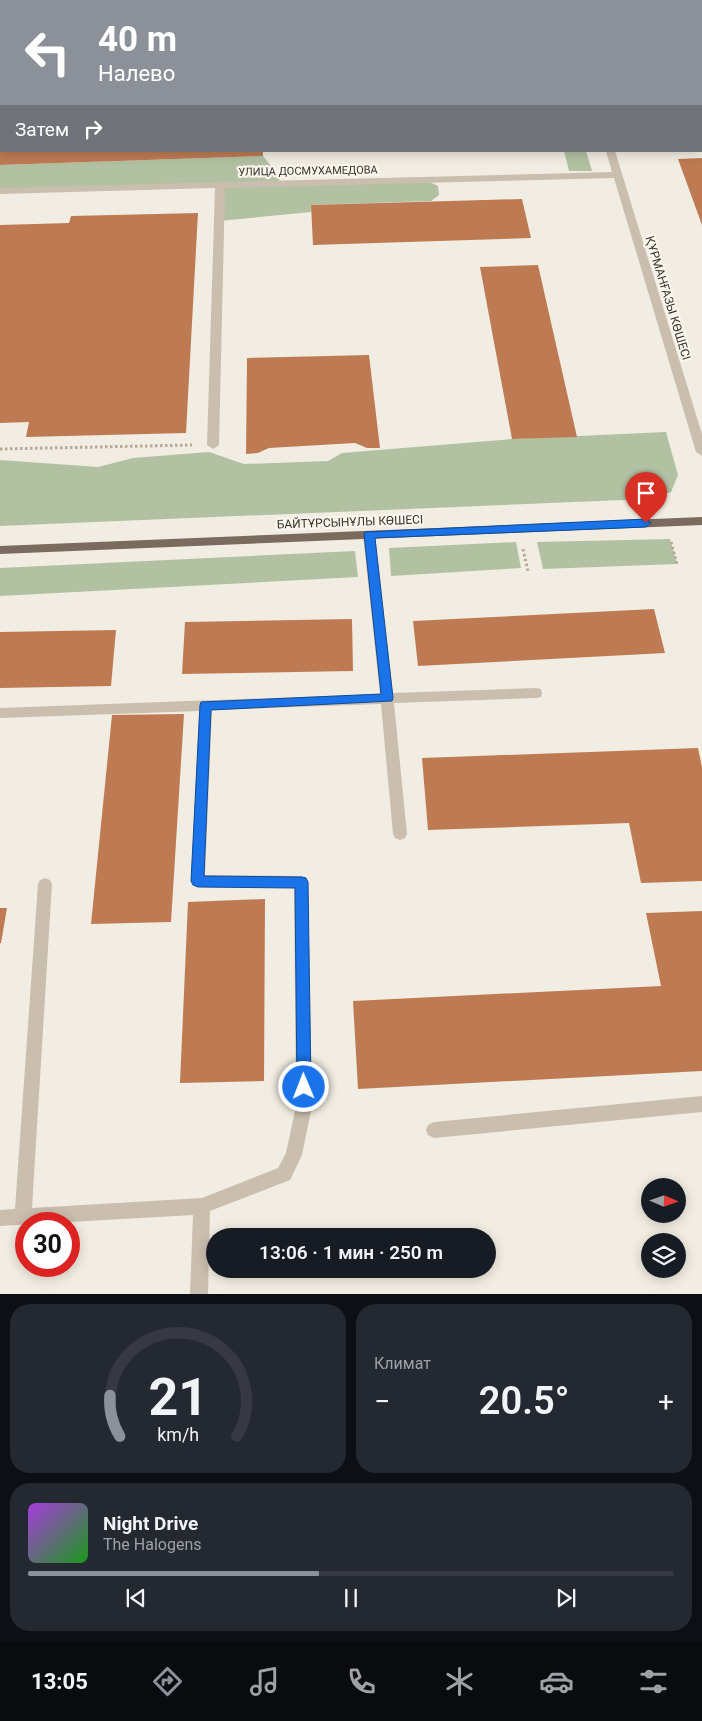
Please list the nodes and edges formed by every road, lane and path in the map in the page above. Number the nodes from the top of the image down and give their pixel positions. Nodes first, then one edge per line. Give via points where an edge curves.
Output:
1 (610, 152) edge
2 (617, 175) junction
3 (220, 185) junction
4 (0, 191) edge
5 (213, 445) joint
6 (0, 449) edge
7 (702, 452) edge
8 (702, 521) edge
9 (369, 534) junction
10 (670, 538) dead end
11 (522, 546) dead end
12 (0, 550) edge
13 (677, 564) dead end
14 (528, 571) dead end
15 (536, 693) dead end
16 (387, 698) junction
17 (206, 705) junction
18 (0, 713) edge
19 (400, 834) dead end
20 (45, 884) dead end
21 (702, 1104) edge
22 (434, 1130) dead end
23 (202, 1206) junction
24 (23, 1212) edge
25 (80, 1213) edge
26 (15, 1217) edge
27 (0, 1218) edge
28 (199, 1294) edge

1 - 2 street, ҚҰРМАНҒАЗЫ КӨШЕСІ
2 - 3 street, УЛИЦА ДОСМУХАМЕДОВА
2 - 7 street, ҚҰРМАНҒАЗЫ КӨШЕСІ
3 - 4 street, УЛИЦА ДОСМУХАМЕДОВА
3 - 5 street
5 - 6 path
8 - 9 main road, БАЙТҰРСЫНҰЛЫ КӨШЕСІ
9 - 12 main road, БАЙТҰРСЫНҰЛЫ КӨШЕСІ
9 - 16 street
10 - 13 path
11 - 14 path
15 - 16 street
16 - 17 street
16 - 19 street
17 - 18 street
17 - 23 street via 198,881 302,882 304,1106 294,1155 284,1174
20 - 24 street
21 - 22 street
23 - 25 street
23 - 28 street
26 - 27 street

